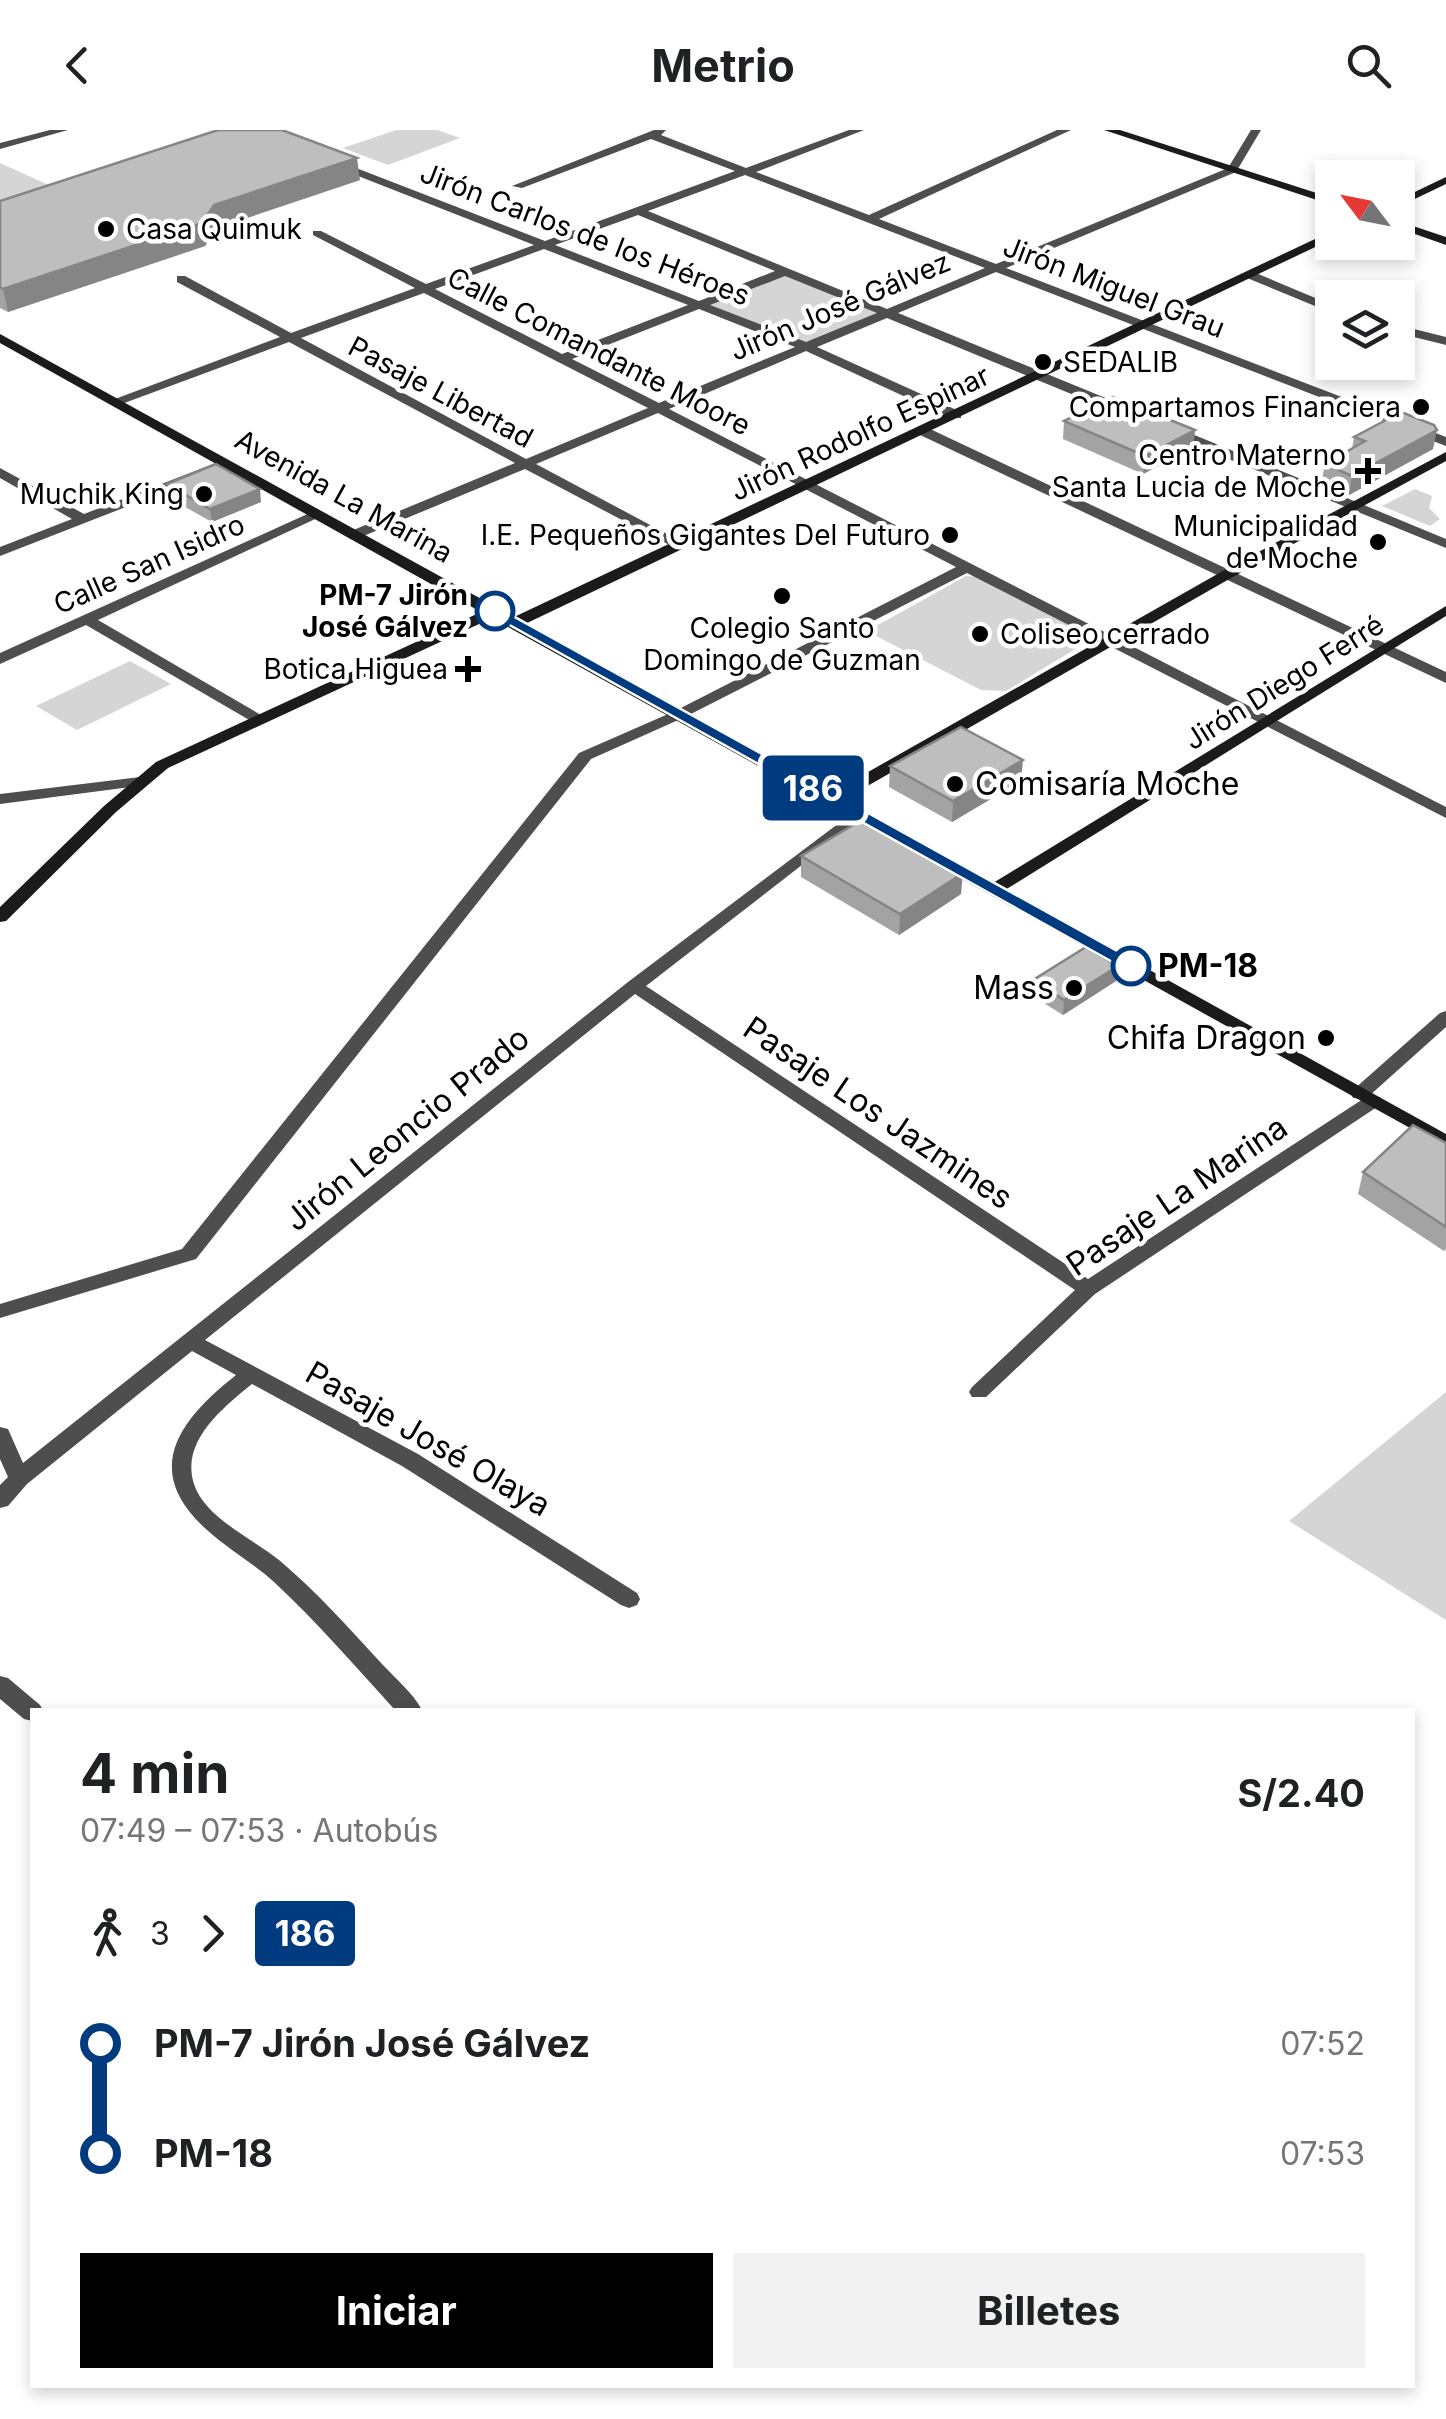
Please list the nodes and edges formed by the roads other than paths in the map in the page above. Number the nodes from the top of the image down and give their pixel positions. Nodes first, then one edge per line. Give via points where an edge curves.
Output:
1 (62, 130) edge
2 (859, 130) edge
3 (1066, 130) edge
4 (1109, 130) edge
5 (1256, 130) edge
6 (658, 132) edge
7 (0, 146) edge
8 (316, 156) edge
9 (1232, 170) junction
10 (749, 172) junction
11 (1446, 180) edge
12 (518, 186) dead end
13 (1415, 196) edge
14 (1315, 197) edge
15 (642, 212) junction
16 (870, 219) junction
17 (1415, 230) edge
18 (317, 233) dead end
19 (1446, 240) edge
20 (548, 245) junction
21 (1315, 245) edge
22 (995, 268) junction
23 (786, 272) junction
24 (1257, 278) junction
25 (181, 279) dead end
26 (423, 290) junction
27 (1315, 302) edge
28 (700, 306) junction
29 (886, 313) junction
30 (1143, 325) junction
31 (1415, 333) edge
32 (0, 338) edge
33 (289, 339) junction
34 (1446, 341) edge
35 (807, 346) junction
36 (560, 359) junction
37 (1039, 376) junction
38 (114, 402) junction
39 (658, 409) junction
40 (956, 415) junction
41 (1144, 420) edge
42 (1162, 427) edge
43 (923, 431) junction
44 (1446, 442) edge
45 (1446, 456) edge
46 (226, 463) junction
47 (525, 465) junction
48 (0, 472) edge
49 (808, 485) junction
50 (1354, 506) junction
51 (318, 514) junction
52 (82, 519) junction
53 (356, 534) junction
54 (1446, 544) edge
55 (679, 546) junction
56 (0, 552) edge
57 (967, 568) junction
58 (1226, 575) junction
59 (1446, 610) edge
60 (495, 611) junction
61 (88, 620) junction
62 (516, 622) junction
63 (1110, 641) junction
64 (1385, 650) junction
65 (0, 659) edge
66 (1446, 678) edge
67 (680, 714) junction
68 (256, 718) junction
69 (1267, 722) junction
70 (140, 782) junction
71 (0, 798) edge
72 (833, 799) junction
73 (1444, 810) edge
74 (859, 813) junction
75 (994, 889) junction
76 (0, 917) edge
77 (634, 986) junction
78 (1446, 1017) edge
79 (1366, 1097) junction
80 (1446, 1142) edge
81 (1088, 1289) junction
82 (0, 1311) edge
83 (190, 1342) junction
84 (251, 1374) junction
85 (979, 1392) dead end
86 (0, 1436) edge
87 (18, 1478) junction
88 (0, 1500) edge
89 (630, 1599) dead end
90 (2, 1690) edge
91 (408, 1708) edge
92 (30, 1711) edge

1 - 7 street
2 - 10 street
3 - 16 street
4 - 9 street
5 - 9 street
6 - 10 street, Jirón Miguel Grau
6 - 12 street
8 - 20 street, Jirón Carlos de los Héroes
9 - 14 street
9 - 22 street, Jirón José Gálvez
10 - 15 street
10 - 16 street, Jirón Miguel Grau
11 - 13 street
15 - 20 street
15 - 23 street
16 - 22 street, Jirón Miguel Grau
17 - 19 street
18 - 26 street, Calle Comandante Moore
20 - 26 street
20 - 28 street, Jirón Carlos de los Héroes
21 - 24 street, Jirón Rodolfo Espinar
22 - 29 street, Jirón José Gálvez
22 - 30 street, Jirón Miguel Grau
23 - 28 street
23 - 29 street
24 - 27 street
24 - 30 street, Jirón Rodolfo Espinar
25 - 33 street, Pasaje Libertad
26 - 33 street
26 - 36 street, Calle Comandante Moore
28 - 35 street, Jirón Carlos de los Héroes
28 - 36 street
29 - 35 street, Jirón José Gálvez
29 - 37 street
30 - 37 street, Jirón Rodolfo Espinar
30 - 44 street, Jirón Miguel Grau
31 - 34 street
32 - 38 street, Avenida La Marina
33 - 38 street
33 - 47 street, Pasaje Libertad
35 - 39 street, Jirón José Gálvez
35 - 40 street, Jirón Carlos de los Héroes
36 - 39 street, Calle Comandante Moore
37 - 40 street, Jirón Rodolfo Espinar
37 - 41 street
38 - 46 street, Avenida La Marina
39 - 47 street, Jirón José Gálvez
39 - 49 street, Calle Comandante Moore
40 - 43 street, Jirón Rodolfo Espinar
42 - 50 street
43 - 49 street, Jirón Rodolfo Espinar
43 - 58 street
45 - 50 street
46 - 51 street, Avenida La Marina
46 - 52 street
47 - 53 street, Jirón José Gálvez
47 - 55 street, Pasaje Libertad
48 - 52 street
49 - 55 street, Jirón Rodolfo Espinar
49 - 57 street, Calle Comandante Moore
50 - 54 street
50 - 58 street
51 - 53 street, Avenida La Marina
51 - 61 street, Calle San Isidro
52 - 56 street
53 - 60 street, Avenida La Marina
55 - 62 street, Jirón Rodolfo Espinar
57 - 63 street, Calle Comandante Moore
57 - 67 street
58 - 63 street
58 - 64 street
59 - 64 street, Jirón Diego Ferré
60 - 62 street, Avenida La Marina
60 - 68 street
61 - 65 street, Calle San Isidro
61 - 68 street
62 - 67 street, Avenida La Marina
63 - 69 street, Calle Comandante Moore
63 - 72 street
64 - 66 street
64 - 69 street, Jirón Diego Ferré
67 - 72 street, Avenida La Marina
67 - 82 street via 585,756 190,1254
68 - 70 street
69 - 73 street, Calle Comandante Moore
69 - 75 street, Jirón Diego Ferré
70 - 71 street
70 - 76 street
72 - 74 street, Avenida La Marina
74 - 75 street, Avenida La Marina
74 - 77 street, Jirón Leoncio Prado
75 - 79 street, Avenida La Marina
77 - 81 street, Pasaje Los Jazmines
77 - 83 street, Jirón Leoncio Prado
78 - 79 street, Pasaje La Marina
79 - 80 street, Avenida La Marina
79 - 81 street, Pasaje La Marina
81 - 85 street, Pasaje La Marina
83 - 84 street, Pasaje José Olaya
83 - 87 street, Jirón Leoncio Prado
84 - 89 street, Pasaje José Olaya via 410,1460
84 - 91 street via 190,1429 182,1457 189,1497 312,1604
86 - 87 street
87 - 88 street, Jirón Leoncio Prado
90 - 92 street

